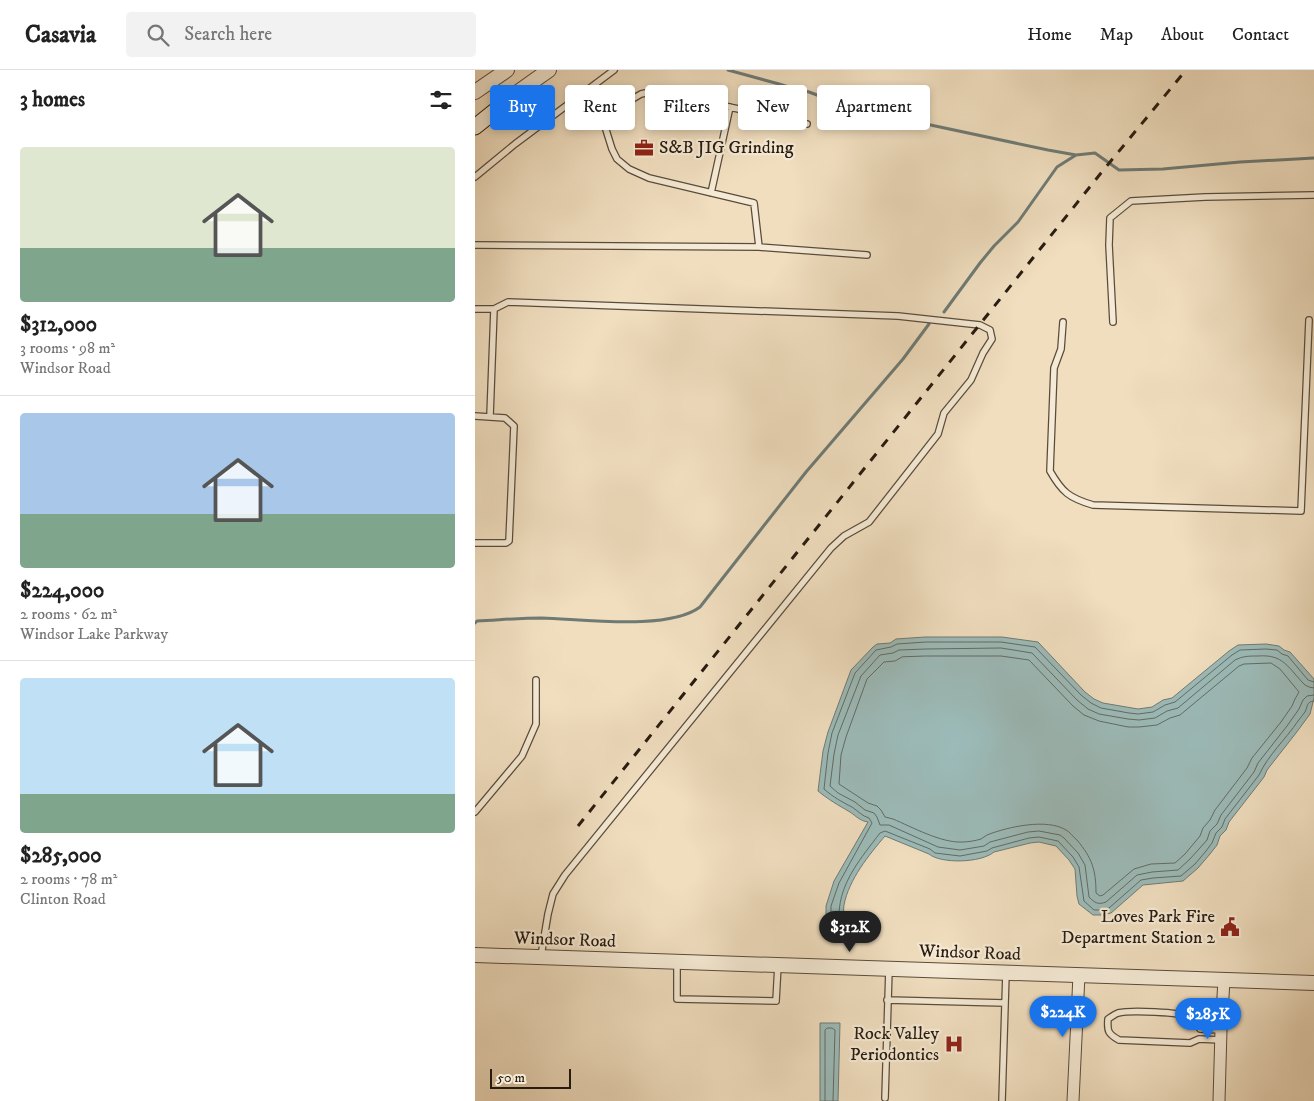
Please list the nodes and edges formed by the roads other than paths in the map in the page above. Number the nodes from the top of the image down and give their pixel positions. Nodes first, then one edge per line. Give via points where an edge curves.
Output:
1 (507, 70) edge
2 (549, 70) edge
3 (614, 70) edge
4 (529, 85) edge
5 (594, 85) edge
6 (475, 92) edge
7 (635, 97) edge
8 (565, 106) edge
9 (730, 107) junction
10 (738, 109) edge
11 (490, 111) edge
12 (490, 115) edge
13 (475, 120) edge
14 (475, 127) edge
15 (606, 130) edge
16 (475, 177) edge
17 (711, 192) junction
18 (1314, 195) edge
19 (475, 245) edge
20 (759, 247) junction
21 (867, 255) dead end
22 (475, 309) edge
23 (494, 309) junction
24 (1309, 320) dead end
25 (1063, 322) dead end
26 (1113, 322) dead end
27 (475, 416) edge
28 (490, 416) junction
29 (475, 543) edge
30 (535, 680) dead end
31 (475, 812) edge
32 (475, 953) edge
33 (541, 958) junction
34 (677, 962) junction
35 (778, 965) junction
36 (889, 969) junction
37 (1006, 973) junction
38 (1079, 975) junction
39 (1225, 980) junction
40 (1314, 983) edge
41 (887, 1000) junction
42 (1005, 1003) junction
43 (1221, 1035) junction
44 (885, 1098) dead end
45 (1001, 1101) edge
46 (1073, 1101) edge
47 (1219, 1101) edge

1 - 6 street
2 - 4 street
3 - 5 lane
7 - 9 lane via 661,92
8 - 16 lane
9 - 10 lane
9 - 17 lane
11 - 13 street
12 - 14 main road
15 - 17 lane via 617,159 629,169 649,178
17 - 20 lane via 754,203
18 - 26 lane via 1131,201 1110,218
19 - 20 lane
20 - 21 lane
22 - 23 lane
23 - 28 lane
23 - 33 lane via 508,302 898,316 980,325 991,330 992,334 971,380 944,413 938,434 887,500 869,522 844,536 831,548 565,875 553,894
24 - 25 lane via 1301,510 1100,505 1077,500 1065,492 1050,470 1054,368 1061,349
27 - 28 lane
28 - 29 lane via 505,418 514,426 509,541
30 - 31 lane via 536,724 522,756
32 - 33 street, Windsor Road
33 - 34 street, Windsor Road
34 - 35 street, Windsor Road
34 - 35 lane via 677,999 776,1001
35 - 36 street, Windsor Road
36 - 37 street, Windsor Road
36 - 41 lane
37 - 38 street, Windsor Road
37 - 42 lane
38 - 39 street, Windsor Road
38 - 46 street
39 - 40 street, Windsor Road
39 - 43 street
41 - 42 lane
41 - 44 lane
42 - 45 lane
43 - 43 lane via 1200,1029 1190,1017 1181,1014 1117,1013 1108,1019 1107,1028 1111,1036 1119,1040 1189,1042
43 - 47 street

